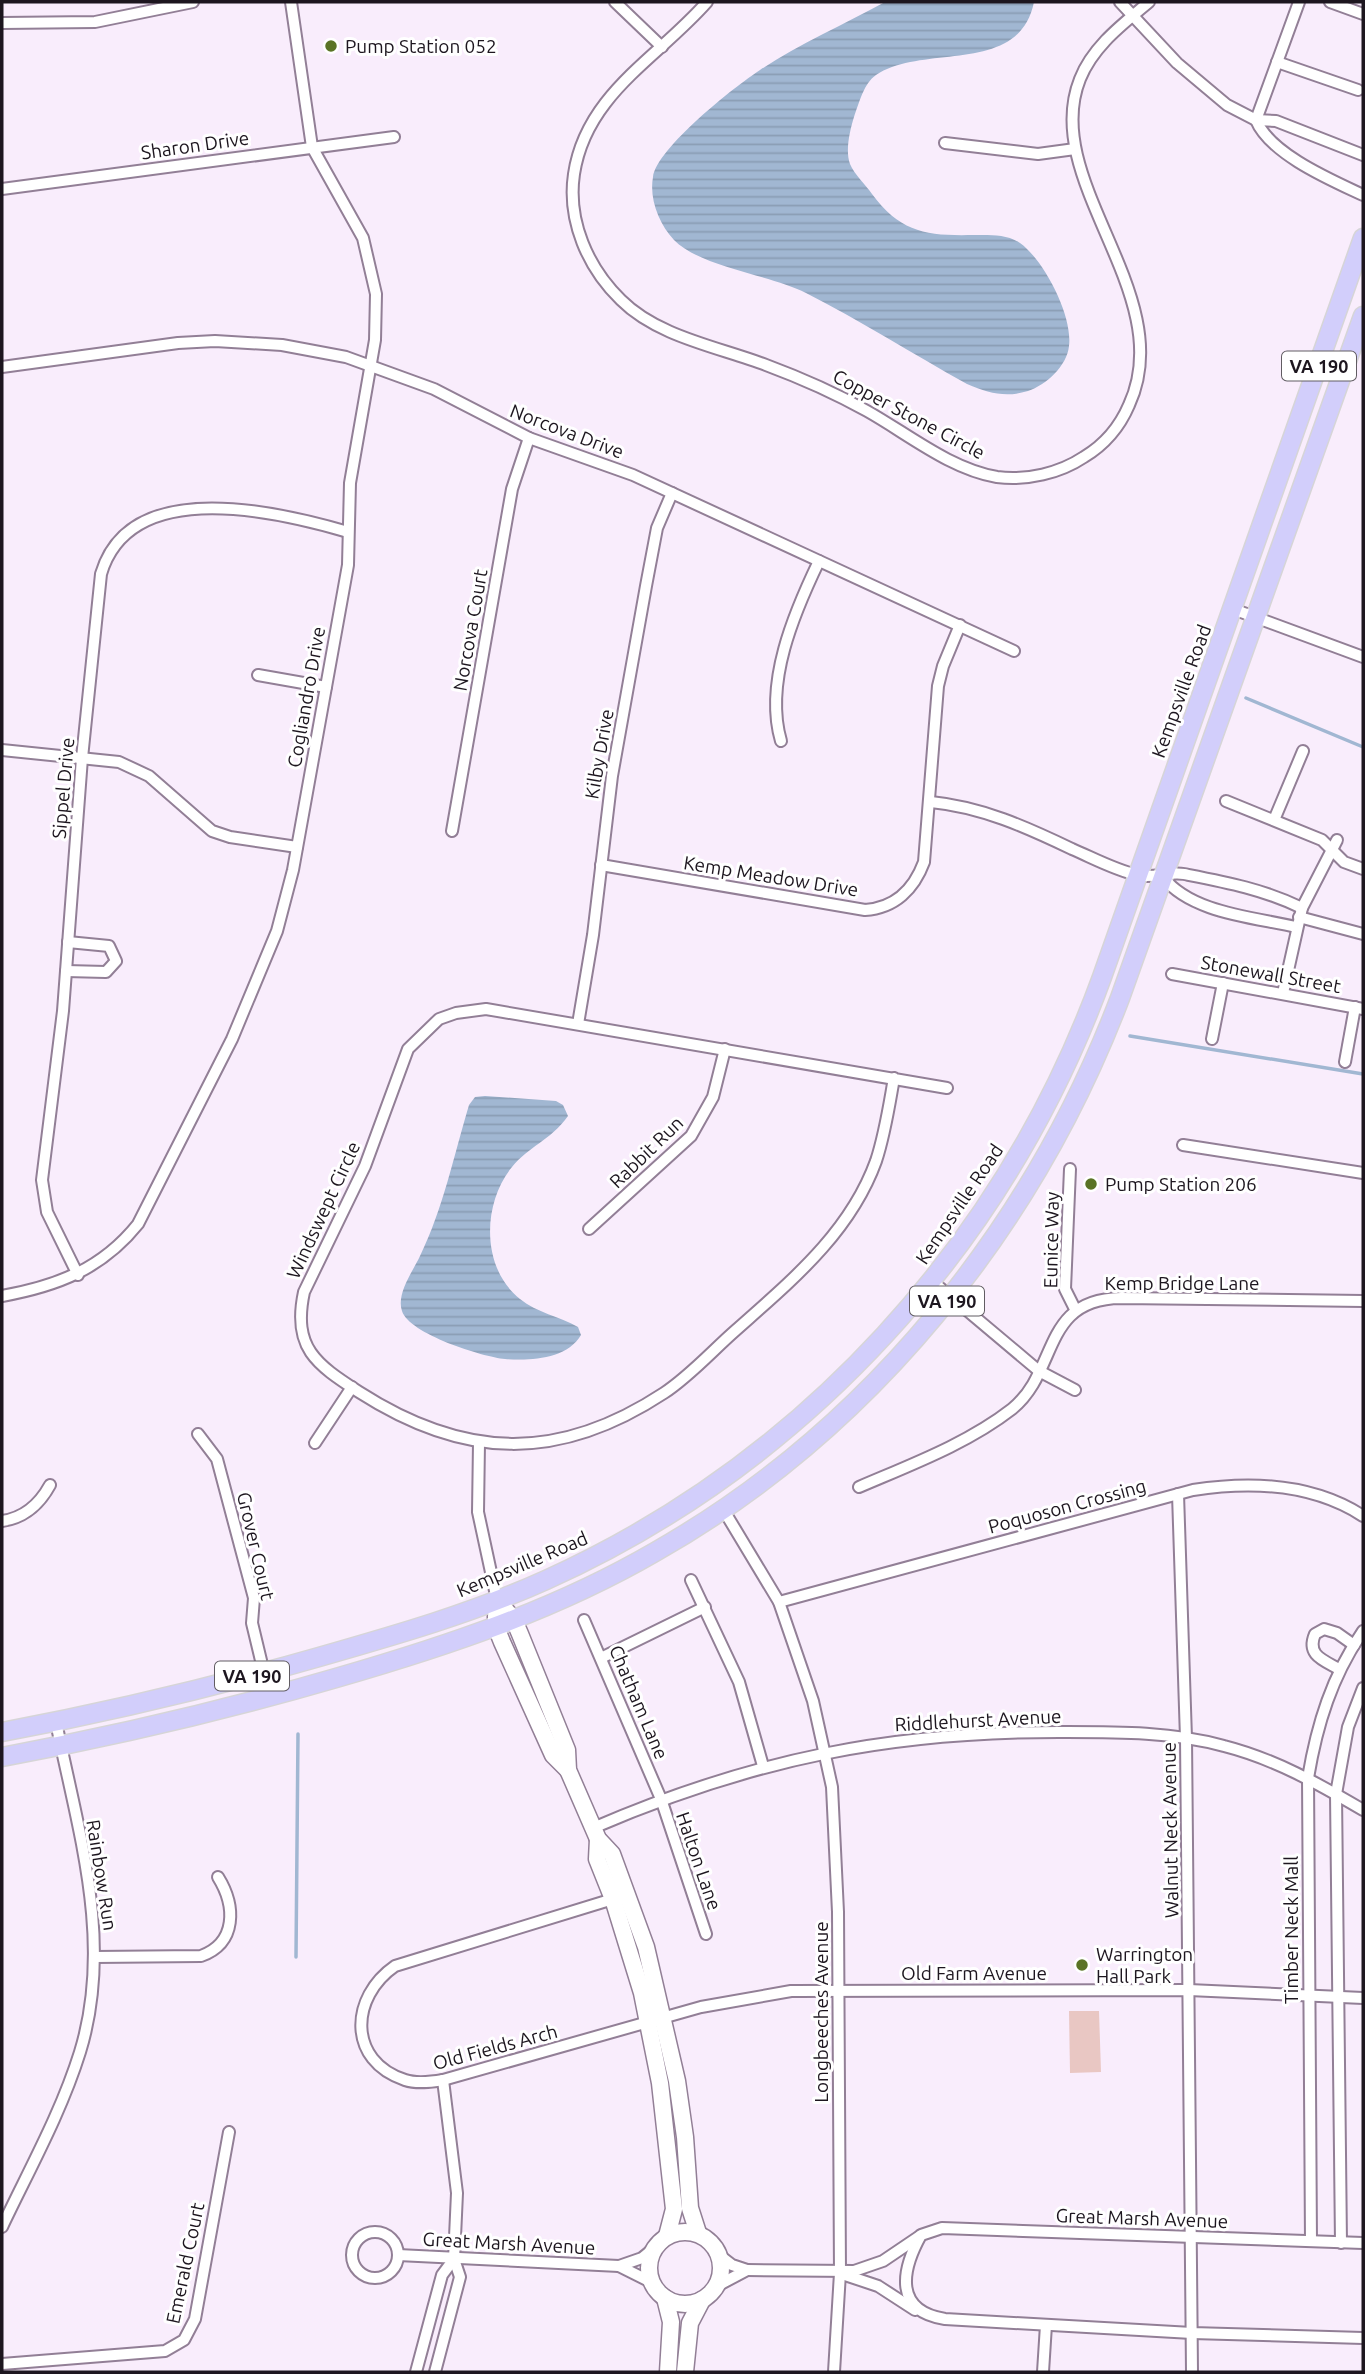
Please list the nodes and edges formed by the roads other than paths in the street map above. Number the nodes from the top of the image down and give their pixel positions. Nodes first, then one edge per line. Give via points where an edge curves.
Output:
1 (193, 2) edge
2 (291, 2) edge
3 (615, 2) edge
4 (707, 2) edge
5 (1119, 2) edge
6 (1149, 2) edge
7 (1298, 2) edge
8 (1330, 2) edge
9 (1363, 14) edge
10 (1133, 16) junction
11 (2, 23) edge
12 (662, 47) junction
13 (1277, 62) junction
14 (1359, 90) dead end
15 (1256, 120) junction
16 (394, 136) dead end
17 (945, 143) dead end
18 (312, 147) junction
19 (1075, 149) junction
20 (1363, 155) edge
21 (2, 189) edge
22 (1363, 195) edge
23 (1363, 238) edge
24 (1363, 316) edge
25 (371, 364) junction
26 (2, 367) edge
27 (529, 438) junction
28 (673, 493) junction
29 (348, 532) junction
30 (819, 561) junction
31 (1233, 609) junction
32 (1256, 618) junction
33 (960, 625) junction
34 (1014, 651) dead end
35 (1363, 657) edge
36 (258, 675) dead end
37 (326, 687) junction
38 (781, 741) dead end
39 (2, 750) edge
40 (1303, 751) dead end
41 (82, 758) junction
42 (1226, 801) dead end
43 (931, 802) junction
44 (1274, 820) junction
45 (452, 831) dead end
46 (1334, 845) junction
47 (297, 847) junction
48 (601, 865) junction
49 (1363, 869) edge
50 (1137, 876) junction
51 (1163, 877) junction
52 (1299, 917) junction
53 (1363, 934) edge
54 (68, 942) junction
55 (66, 971) junction
56 (1172, 974) dead end
57 (1223, 983) junction
58 (1283, 993) junction
59 (1359, 1008) edge
60 (578, 1024) junction
61 (1212, 1039) dead end
62 (725, 1049) junction
63 (1345, 1062) dead end
64 (894, 1078) junction
65 (947, 1088) dead end
66 (1183, 1145) dead end
67 (1070, 1169) dead end
68 (1363, 1173) edge
69 (589, 1229) dead end
70 (78, 1275) junction
71 (932, 1281) junction
72 (2, 1296) edge
73 (950, 1297) junction
74 (1363, 1301) edge
75 (1076, 1309) junction
76 (1039, 1371) junction
77 (352, 1387) junction
78 (1075, 1390) dead end
79 (198, 1434) dead end
80 (315, 1443) dead end
81 (479, 1443) junction
82 (50, 1485) dead end
83 (859, 1487) dead end
84 (1178, 1494) junction
85 (723, 1509) junction
86 (1363, 1516) edge
87 (2, 1521) edge
88 (691, 1580) dead end
89 (497, 1600) junction
90 (779, 1602) junction
91 (705, 1607) junction
92 (514, 1620) junction
93 (584, 1620) dead end
94 (496, 1627) junction
95 (1363, 1630) edge
96 (1354, 1645) junction
97 (601, 1658) junction
98 (1339, 1669) junction
99 (264, 1673) junction
100 (1363, 1688) edge
101 (56, 1722) junction
102 (2, 1732) edge
103 (1186, 1738) junction
104 (61, 1746) junction
105 (826, 1751) junction
106 (2, 1757) edge
107 (763, 1766) junction
108 (568, 1770) junction
109 (1308, 1778) junction
110 (1336, 1794) junction
111 (661, 1799) junction
112 (1363, 1810) edge
113 (596, 1834) junction
114 (218, 1877) dead end
115 (613, 1899) junction
116 (706, 1934) dead end
117 (95, 1957) junction
118 (837, 1990) junction
119 (1189, 1990) junction
120 (1309, 1995) junction
121 (1338, 1997) junction
122 (1363, 1998) edge
123 (656, 2021) junction
124 (443, 2080) junction
125 (229, 2132) dead end
126 (2, 2227) edge
127 (698, 2233) junction
128 (921, 2235) junction
129 (667, 2236) junction
130 (1191, 2239) junction
131 (1311, 2241) junction
132 (1341, 2243) junction
133 (1363, 2244) edge
134 (653, 2249) junction
135 (398, 2255) junction
136 (719, 2255) junction
137 (454, 2259) junction
138 (619, 2266) junction
139 (747, 2270) junction
140 (840, 2273) junction
141 (651, 2282) junction
142 (717, 2286) junction
143 (665, 2298) junction
144 (702, 2300) junction
145 (924, 2314) junction
146 (1046, 2325) junction
147 (1192, 2333) junction
148 (1363, 2338) edge
149 (2, 2364) edge
150 (416, 2372) edge
151 (435, 2372) edge
152 (668, 2372) edge
153 (685, 2372) edge
154 (834, 2372) edge
155 (1043, 2372) edge
156 (1192, 2372) edge

1 - 11 street via 95,22
2 - 18 street, Cogliandro Drive
3 - 12 street
4 - 12 street, Copper Stone Circle
5 - 10 street
6 - 10 street, Copper Stone Circle
7 - 13 street
8 - 9 street
10 - 15 street via 1202,86
10 - 19 street, Copper Stone Circle via 1101,45 1078,81 1072,108
12 - 19 street, Copper Stone Circle via 613,91 577,158 575,218 589,258 604,282 622,302 658,326 808,382 961,465 989,475 1034,476 1084,458 1114,430 1135,393 1140,328
13 - 14 street
13 - 15 street
15 - 20 street via 1276,121
15 - 22 street via 1262,135
16 - 18 street, Sharon Drive
17 - 19 street via 1038,154
18 - 21 street, Sharon Drive
18 - 25 street, Cogliandro Drive via 353,216 372,268 377,322
23 - 31 main road, Kempsville Road / VA 190
24 - 32 main road, VA 190
25 - 26 street, Norcova Drive via 282,345 215,341
25 - 27 street, Norcova Drive via 435,389
25 - 29 street, Cogliandro Drive via 350,483
27 - 28 street, Norcova Drive
27 - 45 street, Norcova Court via 512,489
28 - 30 street, Norcova Drive
28 - 48 street, Kilby Drive via 659,519 652,551
29 - 37 street, Cogliandro Drive via 348,565
29 - 41 street, Sippel Drive via 262,512 216,510 163,514 122,534 101,574
30 - 33 street, Norcova Drive
30 - 38 street via 786,646 776,704
31 - 32 street
31 - 50 main road, Kempsville Road / VA 190
32 - 35 street
32 - 51 main road, VA 190
33 - 34 street, Norcova Drive
33 - 43 street, Kemp Meadow Drive via 938,686
36 - 37 street
37 - 47 street, Cogliandro Drive
39 - 41 street
40 - 44 street
41 - 47 street via 119,762 149,776 212,831
41 - 54 street, Sippel Drive
42 - 44 street
43 - 48 street, Kemp Meadow Drive via 919,876 896,901 874,909
43 - 50 street via 1005,818
44 - 46 street
46 - 49 street via 1344,862
46 - 52 street
47 - 70 street, Cogliandro Drive via 265,966 153,1198 138,1224 114,1250
48 - 60 street, Kilby Drive
50 - 51 street
50 - 71 main road, Kempsville Road / VA 190 via 1089,1011 1051,1095 993,1198
51 - 52 street via 1181,873 1252,887
51 - 52 street via 1176,893 1237,915
51 - 73 main road, VA 190 via 1110,1026 1068,1117 1018,1204
52 - 53 street
52 - 58 street
54 - 55 street, Sippel Drive
54 - 55 street via 109,946 116,961 106,972
55 - 70 street, Sippel Drive via 42,1180 47,1212
56 - 57 street, Stonewall Street
57 - 58 street, Stonewall Street
57 - 61 street
58 - 59 street, Stonewall Street
59 - 63 street
60 - 62 street, Windswept Circle
60 - 77 street, Windswept Circle via 471,1010 439,1019 408,1049 365,1166 304,1292 299,1315 302,1337 312,1357
62 - 64 street, Windswept Circle
62 - 69 street, Rabbit Run via 713,1097 691,1136
64 - 65 street, Windswept Circle
64 - 81 street, Windswept Circle via 876,1161 843,1223 799,1273 667,1391 613,1424 578,1436 525,1444
66 - 68 street
67 - 75 street, Eunice Way via 1065,1289
70 - 72 street, Cogliandro Drive
71 - 73 street
71 - 89 main road, Kempsville Road / VA 190 via 841,1381 752,1458 618,1545
73 - 76 street
73 - 85 main road, VA 190 via 861,1396 771,1475
74 - 75 street, Kemp Bridge Lane via 1105,1298
75 - 76 street via 1051,1342
76 - 78 street
76 - 83 street via 1013,1408 964,1439
77 - 80 street
77 - 81 street, Windswept Circle via 431,1431
79 - 99 street, Grover Court via 217,1459 254,1598 252,1623
81 - 89 street via 478,1512
82 - 87 street via 32,1508
84 - 86 street, Poquoson Crossing via 1262,1484 1330,1499
84 - 90 street, Poquoson Crossing
84 - 103 street, Walnut Neck Avenue
85 - 90 street, Longbeeches Avenue
85 - 92 main road, VA 190 via 620,1571
88 - 91 street
89 - 92 street
89 - 94 street
89 - 99 main road, Kempsville Road / VA 190
90 - 105 street, Longbeeches Avenue
91 - 97 street
91 - 107 street via 742,1691
92 - 94 main road, VA 190
92 - 108 street via 567,1750
93 - 97 street, Chatham Lane
94 - 104 main road, VA 190 via 300,1688
94 - 108 street via 553,1755
95 - 96 street, Timber Neck Mall
96 - 98 street, Timber Neck Mall
96 - 98 street via 1324,1629 1315,1634 1315,1656
97 - 111 street, Chatham Lane
98 - 109 street, Timber Neck Mall via 1322,1715
99 - 101 main road, Kempsville Road / VA 190
100 - 110 street via 1348,1727
101 - 102 main road, Kempsville Road / VA 190
101 - 104 street, Rainbow Run
103 - 105 street, Riddlehurst Avenue via 1102,1732 969,1735
103 - 109 street, Riddlehurst Avenue via 1259,1756
103 - 119 street, Walnut Neck Avenue
104 - 106 main road, VA 190
104 - 117 street, Rainbow Run via 91,1892
105 - 107 street, Riddlehurst Avenue
105 - 118 street, Longbeeches Avenue via 836,1854
107 - 111 street, Riddlehurst Avenue
108 - 113 street
109 - 110 street, Riddlehurst Avenue
109 - 120 street, Timber Neck Mall
110 - 112 street, Riddlehurst Avenue
110 - 121 street
111 - 113 street, Riddlehurst Avenue
111 - 116 street, Halton Lane
113 - 115 street via 597,1859
113 - 123 street via 612,1854 642,1936
114 - 117 street via 230,1901 230,1925 224,1941 211,1952 201,1956
115 - 123 street
115 - 124 street, Old Fields Arch via 411,1961 381,1975 370,1988 360,2019 369,2052 379,2065 400,2078
117 - 126 street, Rainbow Run via 89,2018 71,2078
118 - 119 street, Old Farm Avenue
118 - 123 street, Old Fields Arch via 746,1997
118 - 140 street, Longbeeches Avenue
119 - 120 street, Old Farm Avenue
119 - 130 street, Walnut Neck Avenue
120 - 121 street, Old Farm Avenue
120 - 131 street, Timber Neck Mall
121 - 122 street, Old Farm Avenue
121 - 132 street
123 - 124 street, Old Fields Arch
123 - 127 street via 677,2081 690,2208
123 - 129 street via 674,2210
124 - 137 street via 457,2193
125 - 149 street, Emerald Court via 195,2319 184,2340 165,2351
127 - 129 street
127 - 136 street
128 - 130 street, Great Marsh Avenue via 961,2227
128 - 140 street, Great Marsh Avenue via 868,2268
128 - 145 street via 907,2264 906,2289
129 - 134 street
130 - 131 street, Great Marsh Avenue
130 - 147 street, Walnut Neck Avenue
131 - 132 street, Great Marsh Avenue
132 - 133 street, Great Marsh Avenue
134 - 138 street, Great Marsh Avenue
134 - 141 street via 648,2265
135 - 135 street, Great Marsh Avenue via 392,2239 377,2232 361,2237 352,2251 356,2267 377,2278 392,2270
135 - 137 street, Great Marsh Avenue
136 - 139 street, Great Marsh Avenue
136 - 142 street
137 - 138 street, Great Marsh Avenue
137 - 150 street via 442,2275
137 - 151 street via 460,2277
138 - 141 street, Great Marsh Avenue
139 - 140 street, Great Marsh Avenue
139 - 142 street, Great Marsh Avenue
140 - 145 street, Great Marsh Avenue via 877,2286
140 - 154 street, Longbeeches Avenue
141 - 143 street
142 - 144 street
143 - 144 street via 683,2304
143 - 152 street via 671,2322
144 - 153 street via 690,2323
145 - 146 street, Great Marsh Avenue
146 - 147 street, Great Marsh Avenue
146 - 155 street
147 - 148 street, Great Marsh Avenue
147 - 156 street, Walnut Neck Avenue

